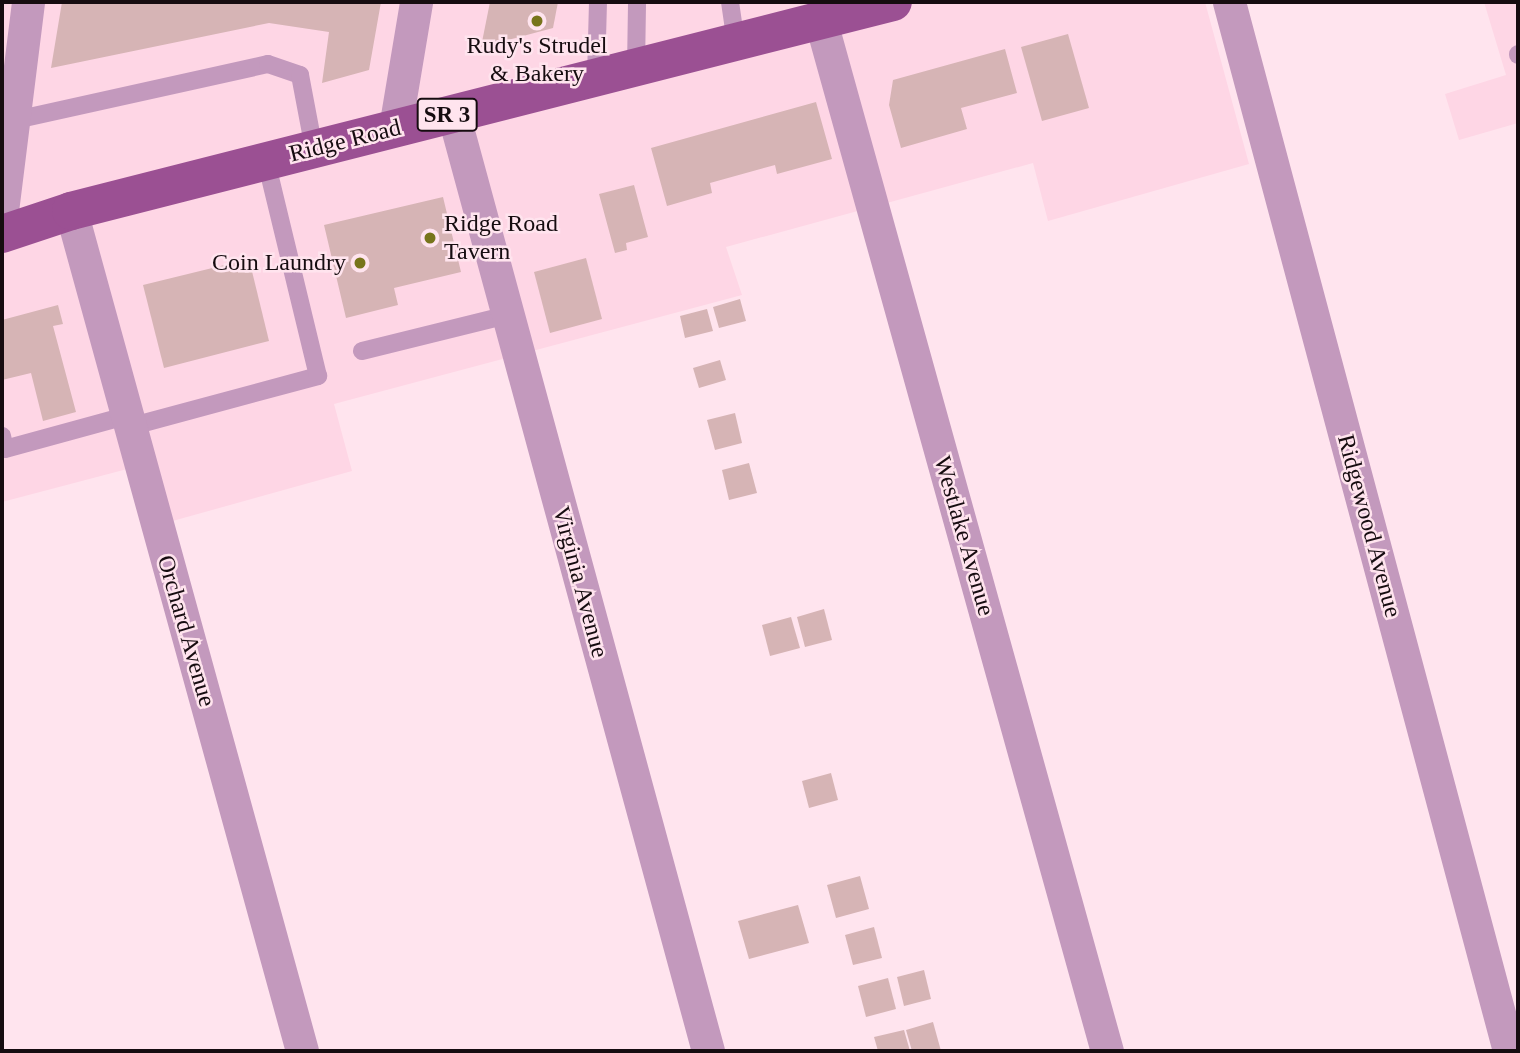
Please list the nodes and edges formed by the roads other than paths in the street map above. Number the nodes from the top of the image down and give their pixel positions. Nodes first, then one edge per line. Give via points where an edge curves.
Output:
1 (416, 2) edge
2 (598, 2) edge
3 (637, 2) edge
4 (730, 2) edge
5 (893, 2) edge
6 (1229, 2) edge
7 (820, 12) edge
8 (19, 21) edge
9 (736, 43) junction
10 (636, 68) junction
11 (596, 78) junction
12 (453, 113) junction
13 (11, 121) junction
14 (395, 128) junction
15 (314, 149) junction
16 (267, 161) junction
17 (2, 211) edge
18 (71, 211) junction
19 (2, 234) edge
20 (508, 315) junction
21 (362, 351) dead end
22 (128, 422) junction
23 (2, 436) edge
24 (302, 1051) edge
25 (708, 1051) edge
26 (1107, 1051) edge
27 (1509, 1051) edge

1 - 14 street
2 - 11 lane
3 - 10 lane
4 - 9 lane
5 - 7 main road, Ridge Road / SR 3
6 - 27 street, Ridgewood Avenue
7 - 9 main road, Ridge Road / SR 3
7 - 26 street, Westlake Avenue
8 - 13 street
9 - 10 main road, Ridge Road / SR 3
10 - 11 main road, Ridge Road / SR 3
11 - 12 main road, Ridge Road / SR 3
12 - 14 main road, Ridge Road / SR 3
12 - 20 street, Virginia Avenue
13 - 15 lane via 268,64 300,75
13 - 17 street
14 - 15 main road, Ridge Road / SR 3
15 - 16 main road, Ridge Road / SR 3
16 - 18 main road, Ridge Road / SR 3
16 - 22 lane via 318,376
18 - 19 main road, Ridge Road / SR 3
18 - 22 street, Orchard Avenue
20 - 21 lane
20 - 25 street, Virginia Avenue
22 - 23 lane via 5,449
22 - 24 street, Orchard Avenue

